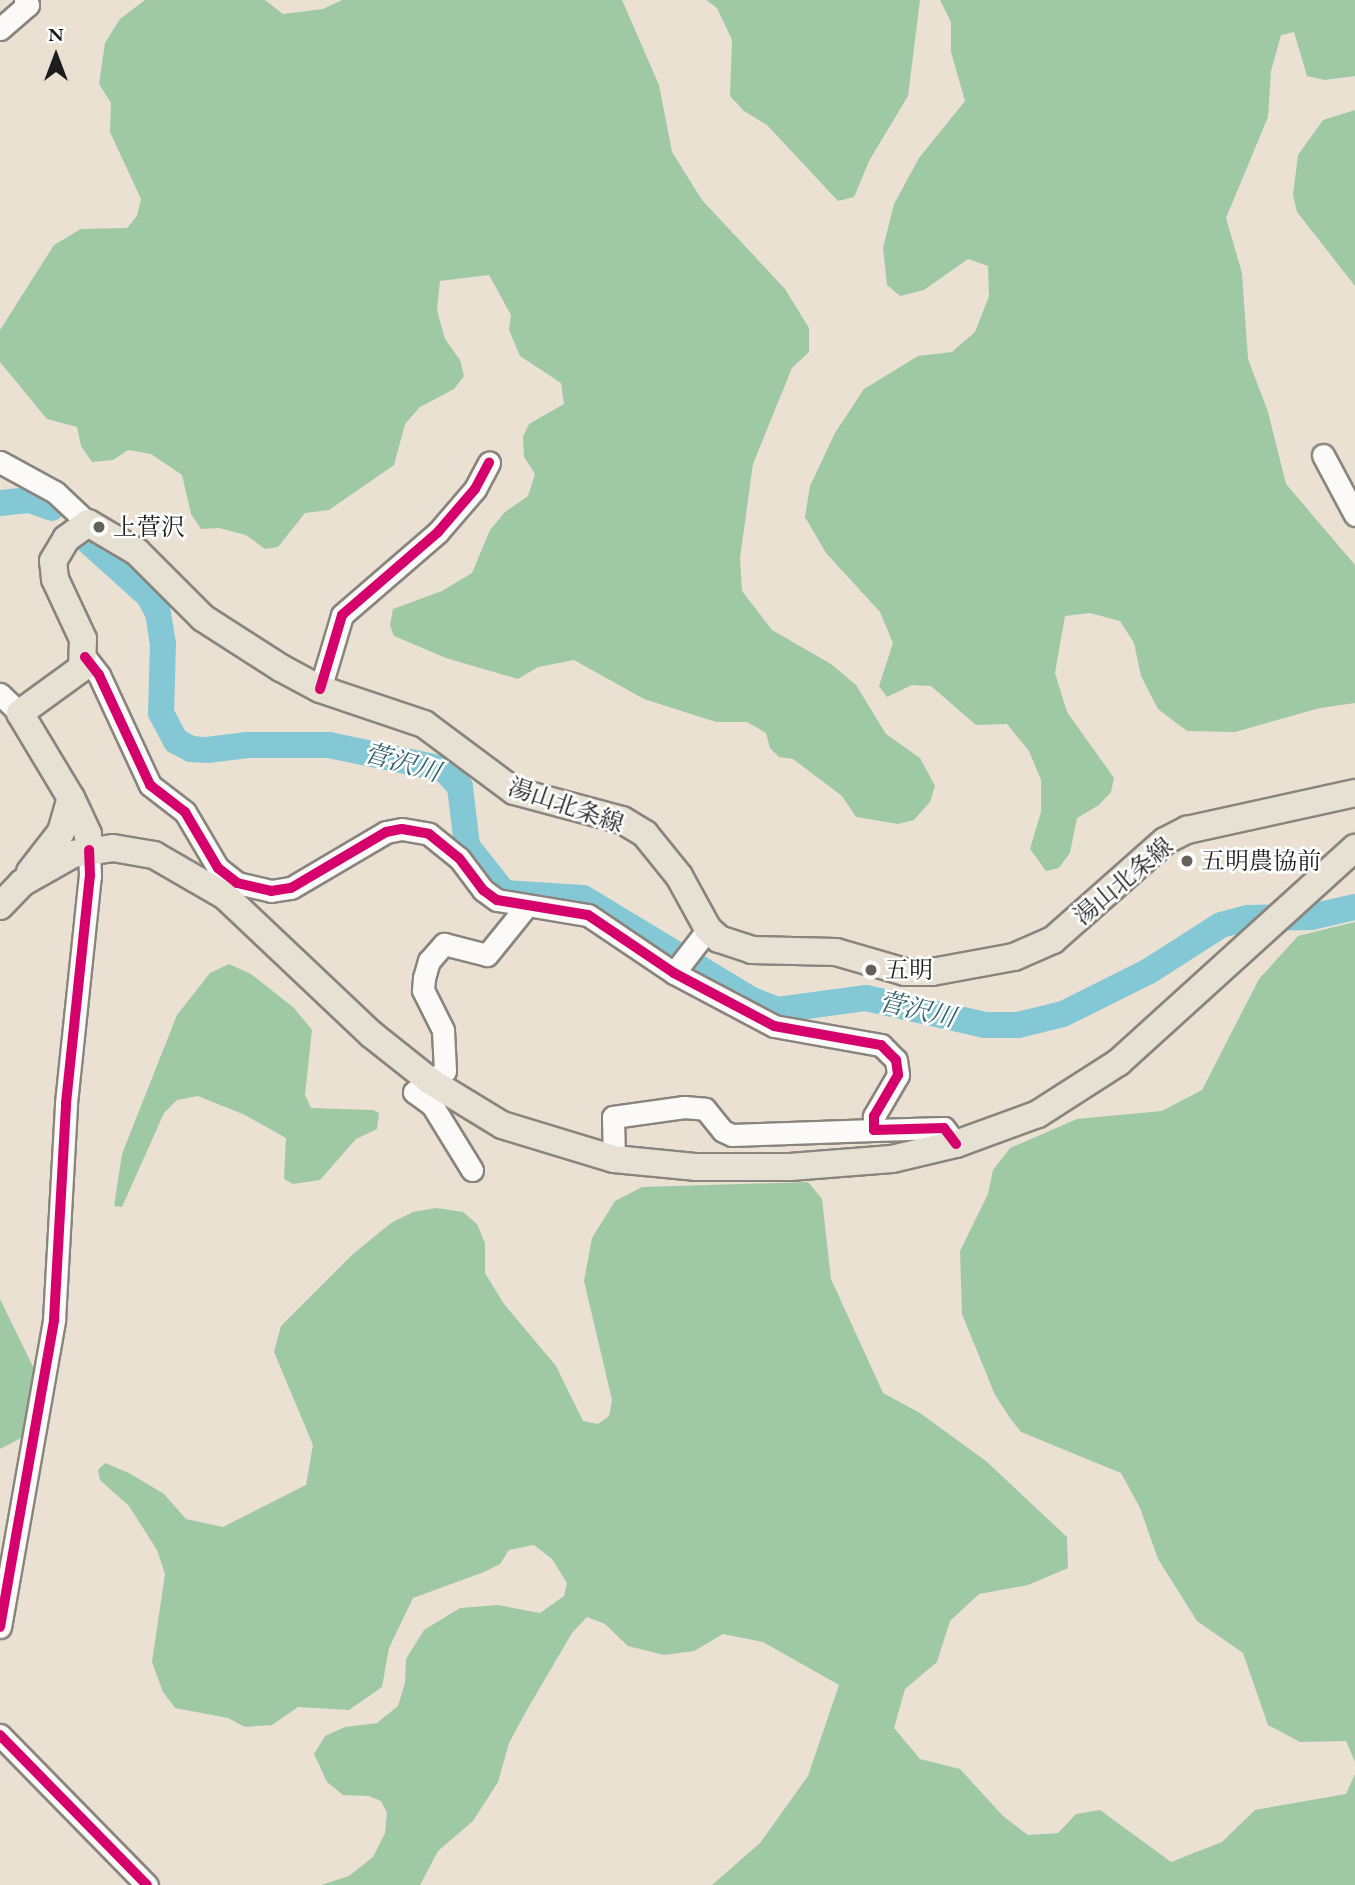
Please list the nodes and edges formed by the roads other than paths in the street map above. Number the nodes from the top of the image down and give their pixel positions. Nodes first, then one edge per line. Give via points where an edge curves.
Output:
1 (25, 0) edge
2 (0, 29) edge
3 (1323, 455) dead end
4 (0, 462) edge
5 (489, 463) dead end
6 (1355, 515) edge
7 (88, 523) junction
8 (85, 657) junction
9 (320, 689) junction
10 (0, 694) edge
11 (20, 713) junction
12 (1355, 793) edge
13 (71, 798) junction
14 (1355, 848) edge
15 (89, 850) junction
16 (22, 883) junction
17 (0, 906) edge
18 (525, 908) junction
19 (701, 938) junction
20 (677, 969) junction
21 (430, 1081) junction
22 (874, 1130) junction
23 (956, 1144) junction
24 (614, 1159) junction
25 (472, 1170) dead end
26 (0, 1627) edge
27 (0, 1735) edge
28 (146, 1885) edge

1 - 2 street via 28,5
3 - 6 street
4 - 7 street via 55,492
5 - 9 street via 475,489 438,532 342,615
7 - 8 main road via 66,539 53,561 55,579 83,639
7 - 9 main road, 湯山北条線 via 137,552 225,634
8 - 11 main road via 74,676
8 - 18 street via 99,675 150,785 185,812 218,868 237,883 271,891 291,888 386,832 416,830 443,843 483,890 497,900
9 - 19 main road, 湯山北条線 via 424,724 514,791 622,820 645,834 679,876
10 - 11 street
11 - 13 main road
12 - 19 main road, 湯山北条線 via 1186,830 1165,841 1053,940 1014,957 932,972 905,972 836,952 752,950
13 - 15 main road via 88,834
13 - 16 main road via 61,832
14 - 23 main road via 1119,1062 1038,1114
15 - 16 main road via 52,864
15 - 21 main road via 136,851 197,876 225,896 371,1034
15 - 26 street via 66,1103 54,1320
16 - 17 main road
18 - 20 street via 569,909 588,915
18 - 21 street via 487,955 444,944 429,961 423,990 437,1015 446,1049 445,1071
19 - 20 street
20 - 22 street via 774,1026 881,1045 890,1051 898,1076 874,1116
21 - 24 main road via 502,1125
21 - 25 street via 414,1092 432,1105
22 - 23 street via 944,1128
22 - 24 street via 732,1135 705,1109 684,1107 613,1116
23 - 24 main road via 892,1159 790,1167 695,1167
27 - 28 street

